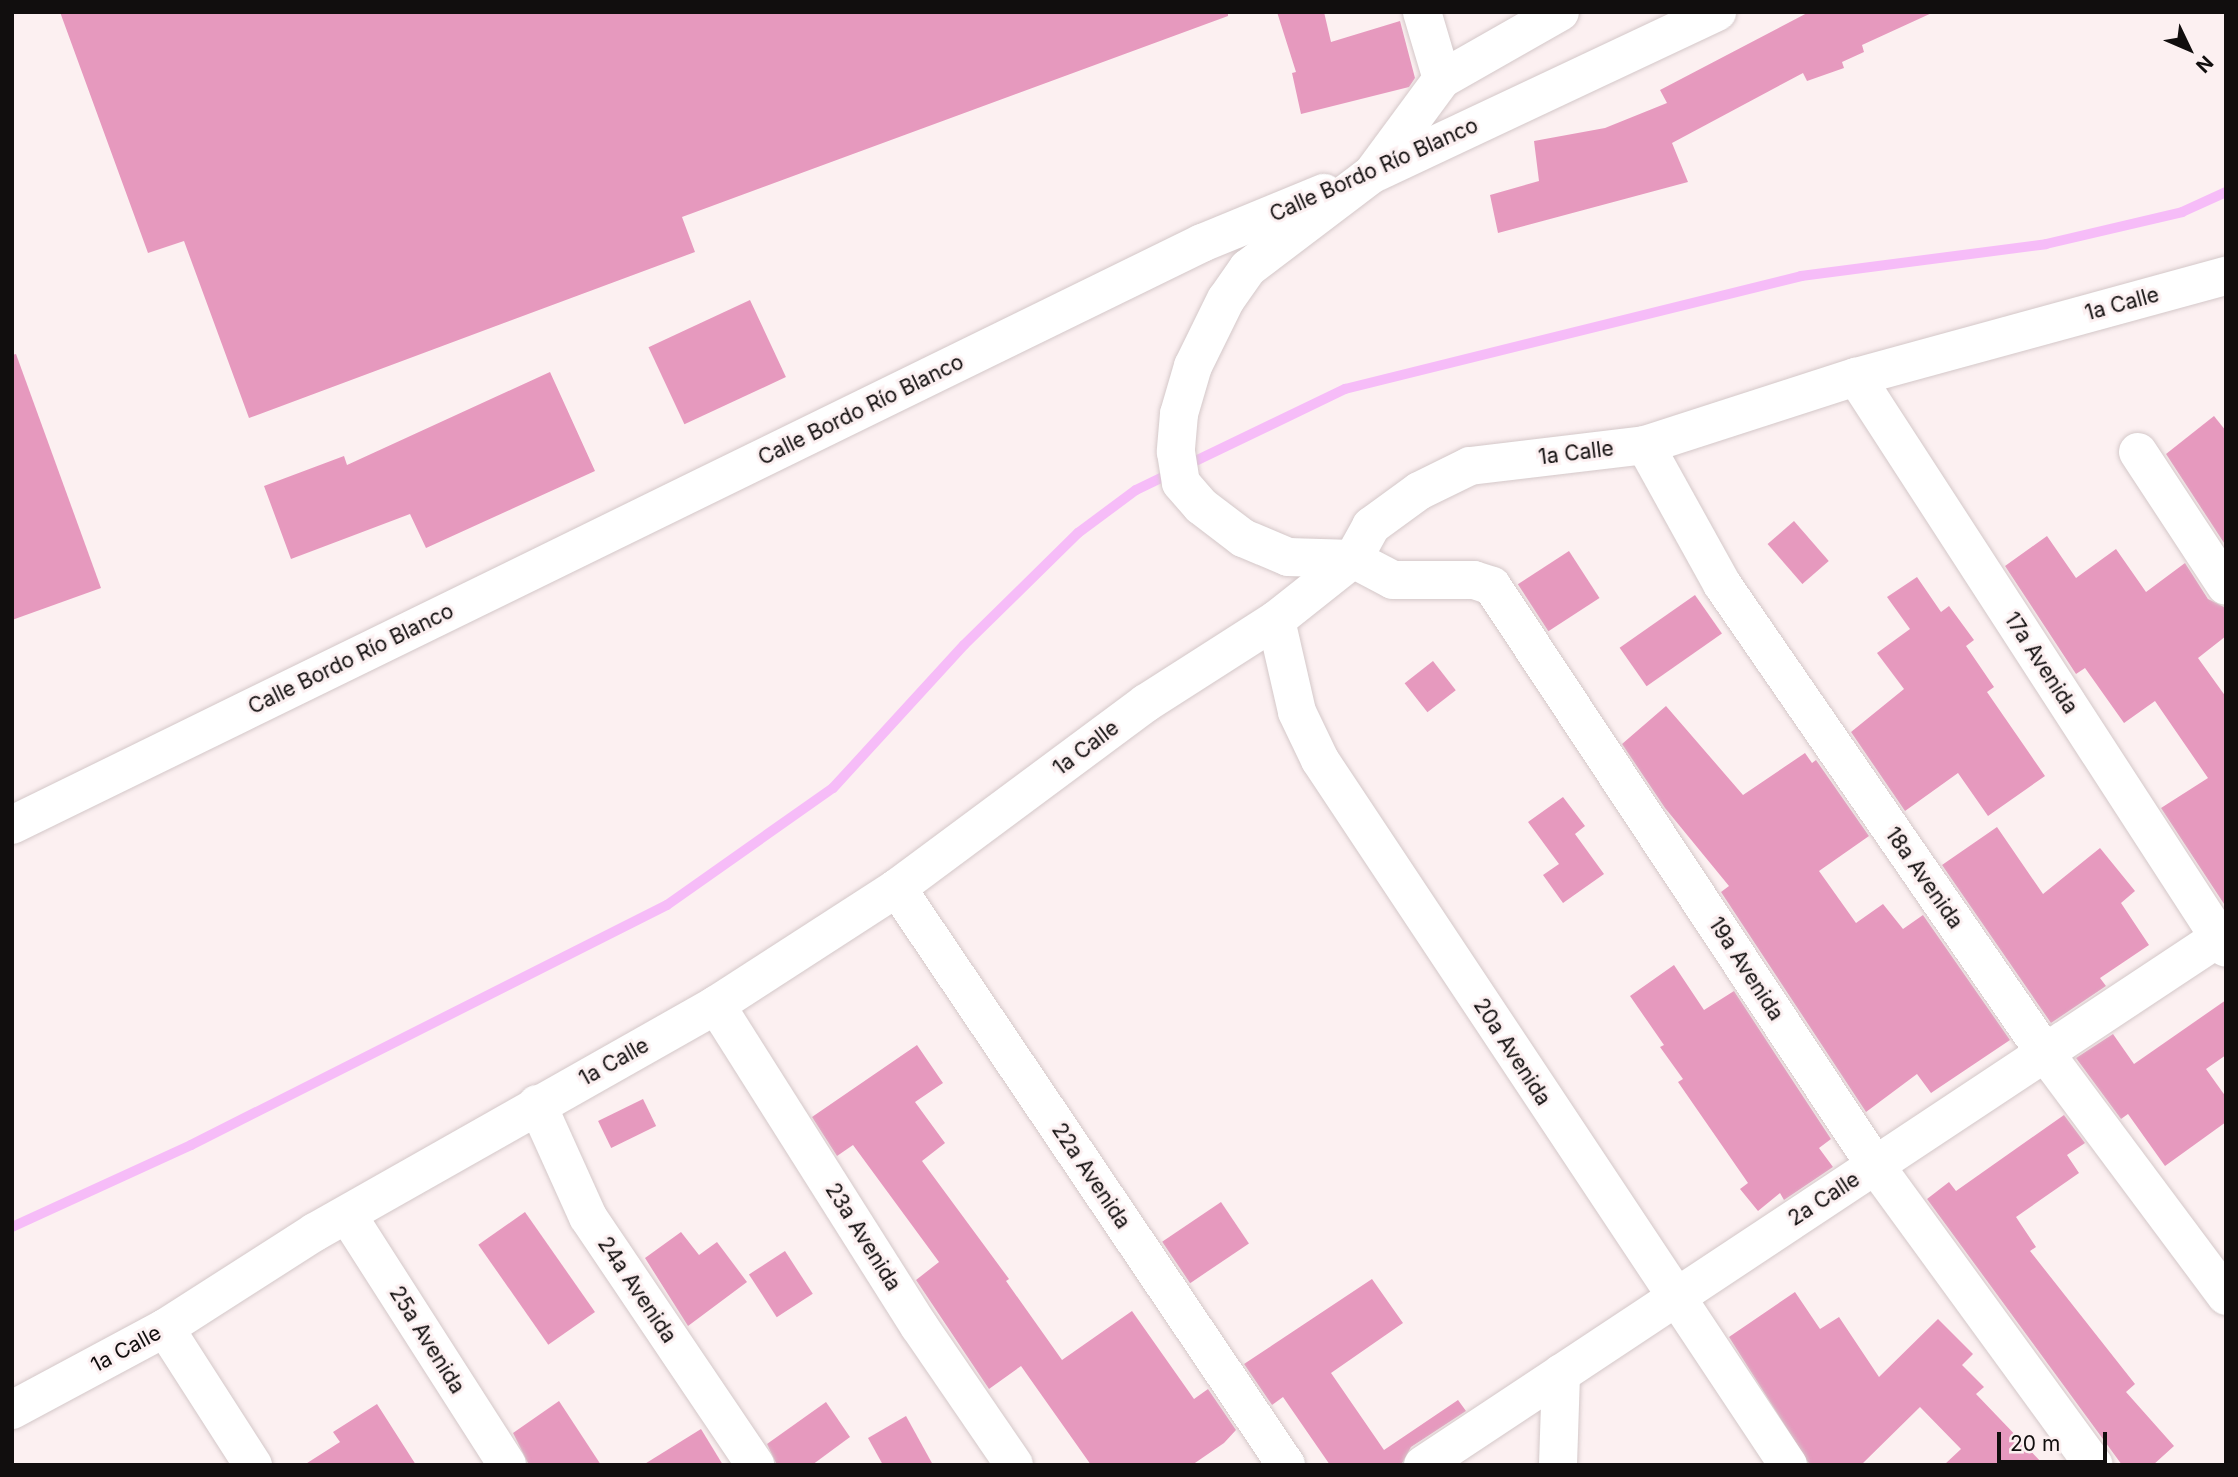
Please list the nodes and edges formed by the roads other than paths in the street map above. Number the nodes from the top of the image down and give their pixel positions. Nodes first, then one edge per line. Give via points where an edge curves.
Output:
1 (1422, 12) edge
2 (1560, 12) edge
3 (1717, 12) edge
4 (1442, 79) junction
5 (1372, 174) junction
6 (2226, 276) edge
7 (1856, 377) junction
8 (1646, 445) junction
9 (2138, 452) dead end
10 (1353, 559) junction
11 (2226, 586) edge
12 (1276, 620) junction
13 (12, 825) edge
14 (897, 888) junction
15 (2223, 939) edge
16 (716, 1005) junction
17 (2045, 1053) junction
18 (537, 1104) junction
19 (1875, 1165) junction
20 (348, 1216) junction
21 (2226, 1296) edge
22 (1674, 1298) junction
23 (165, 1328) junction
24 (1561, 1374) junction
25 (12, 1410) edge
26 (253, 1465) edge
27 (507, 1465) edge
28 (755, 1465) edge
29 (1014, 1465) edge
30 (1286, 1465) edge
31 (1423, 1465) edge
32 (1558, 1465) edge
33 (1788, 1465) edge
34 (2094, 1465) edge

1 - 4 street
2 - 4 street
3 - 5 street, Calle Bordo Río Blanco
4 - 5 street
5 - 10 street via 1248,268 1226,299 1193,366 1179,415 1176,452 1181,482 1201,506 1244,538 1288,557
5 - 13 street, Calle Bordo Río Blanco via 1202,243
6 - 7 street, 1a Calle
7 - 8 street, 1a Calle
7 - 15 street, 17a Avenida
8 - 10 street, 1a Calle via 1470,466 1419,491 1371,526
8 - 17 street, 18a Avenida via 1722,584
9 - 11 street
10 - 12 street, 1a Calle
10 - 19 street, 19a Avenida via 1393,580 1474,580 1492,586
12 - 14 street, 1a Calle via 1146,703
12 - 22 street, 20a Avenida via 1297,712 1320,760
14 - 16 street, 1a Calle
14 - 30 street, 22a Avenida
15 - 17 street, 2a Calle
16 - 18 street, 1a Calle
16 - 29 street, 23a Avenida via 919,1325
17 - 19 street, 2a Calle
17 - 21 street, 18a Avenida
18 - 20 street, 1a Calle
18 - 28 street, 24a Avenida via 588,1217
19 - 22 street, 2a Calle
19 - 34 street, 19a Avenida
20 - 23 street, 1a Calle
20 - 27 street, 25a Avenida
22 - 24 street, 2a Calle
22 - 33 street, 20a Avenida
23 - 25 street, 1a Calle
23 - 26 street
24 - 31 street, 2a Calle
24 - 32 street

